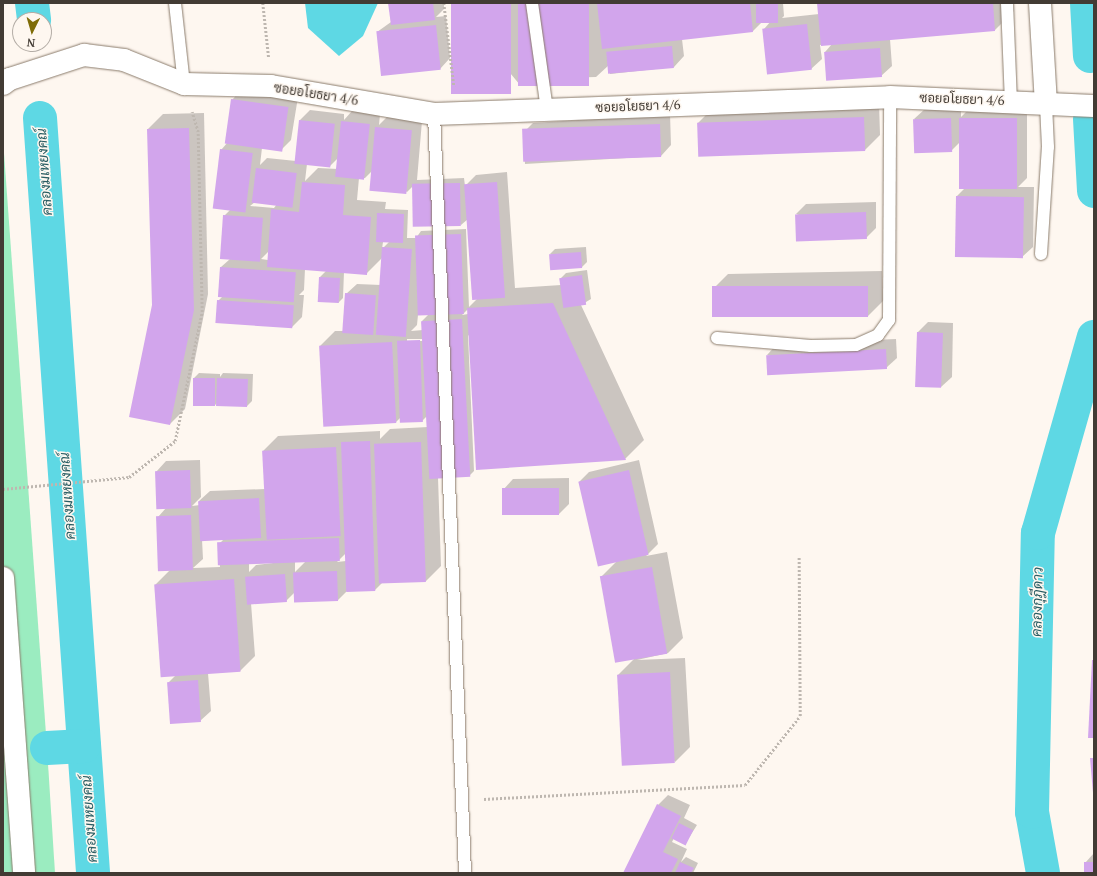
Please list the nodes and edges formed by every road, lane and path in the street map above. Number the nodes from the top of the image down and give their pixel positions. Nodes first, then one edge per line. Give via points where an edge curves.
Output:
1 (174, 3) edge
2 (263, 3) edge
3 (444, 3) edge
4 (532, 3) edge
5 (1007, 3) edge
6 (1040, 3) edge
7 (3, 84) edge
8 (184, 84) junction
9 (271, 86) junction
10 (890, 97) junction
11 (1011, 101) junction
12 (1046, 104) junction
13 (1094, 106) edge
14 (547, 110) junction
15 (458, 113) junction
16 (434, 114) junction
17 (1041, 254) dead end
18 (717, 338) dead end
19 (3, 489) edge
20 (799, 557) dead end
21 (3, 578) edge
22 (462, 800) junction
23 (24, 873) edge
24 (465, 873) edge

1 - 8 lane
2 - 9 path
3 - 15 path
4 - 14 lane
5 - 11 lane
6 - 12 street
7 - 8 street via 10,79 84,55 124,60
8 - 9 street, ซอยอโยธยา 4/6
8 - 19 path via 198,132 202,312 175,441 129,477
9 - 16 street, ซอยอโยธยา 4/6
10 - 11 street, ซอยอโยธยา 4/6
10 - 14 street, ซอยอโยธยา 4/6
10 - 18 lane via 889,320 878,335 856,345 811,346
11 - 12 street, ซอยอโยธยา 4/6
12 - 13 street, ซอยอโยธยา 4/6
12 - 17 lane via 1048,147
14 - 15 street, ซอยอโยธยา 4/6
15 - 16 street, ซอยอโยธยา 4/6
16 - 22 lane
20 - 22 path via 800,716 744,785
21 - 23 street
22 - 24 lane

